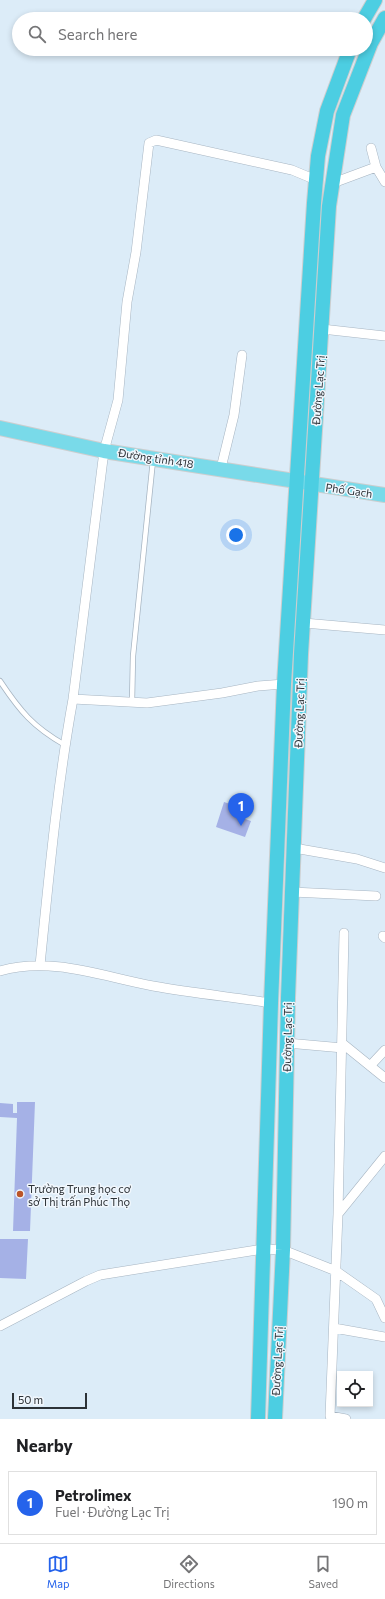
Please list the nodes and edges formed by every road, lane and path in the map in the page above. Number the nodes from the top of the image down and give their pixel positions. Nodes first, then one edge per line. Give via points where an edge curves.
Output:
1 (375, 0) edge
2 (368, 12) edge
3 (385, 18) edge
4 (373, 39) edge
5 (347, 56) edge
6 (366, 56) edge
7 (371, 148) dead end
8 (376, 167) junction
9 (316, 180) junction
10 (385, 182) edge
11 (332, 183) junction
12 (322, 329) junction
13 (385, 336) edge
14 (242, 355) dead end
15 (0, 428) edge
16 (104, 451) junction
17 (153, 458) junction
18 (221, 468) junction
19 (296, 482) junction
20 (312, 484) junction
21 (385, 495) edge
22 (304, 623) junction
23 (385, 630) edge
24 (0, 681) edge
25 (284, 684) junction
26 (73, 699) junction
27 (132, 702) junction
28 (65, 745) junction
29 (294, 848) junction
30 (385, 868) edge
31 (292, 892) junction
32 (376, 896) dead end
33 (344, 933) dead end
34 (40, 965) junction
35 (0, 971) edge
36 (271, 1003) junction
37 (287, 1043) junction
38 (343, 1046) junction
39 (385, 1050) edge
40 (370, 1066) junction
41 (385, 1078) edge
42 (385, 1156) edge
43 (338, 1214) junction
44 (263, 1249) junction
45 (283, 1250) junction
46 (336, 1271) junction
47 (385, 1318) edge
48 (0, 1326) edge
49 (334, 1328) junction
50 (385, 1337) edge
51 (258, 1419) edge
52 (275, 1419) edge
53 (346, 1419) edge

1 - 2 highway
3 - 4 highway, Đường Lạc Trị
5 - 9 highway, Đường Lạc Trị via 327,111
6 - 11 highway, Đường Lạc Trị via 343,115
7 - 8 street
8 - 10 street
8 - 11 street
9 - 16 street via 292,170 156,140 149,143 136,252 127,302 118,400
9 - 19 highway, Đường Lạc Trị
11 - 12 highway, Đường Lạc Trị
12 - 13 street
12 - 20 highway, Đường Lạc Trị
14 - 18 street via 234,415
15 - 16 main road, Đường tỉnh 418
16 - 17 main road, Đường tỉnh 418
16 - 26 street
17 - 18 main road, Đường tỉnh 418
17 - 27 lane via 133,656
18 - 19 main road, Đường tỉnh 418
19 - 20 main road, Đường tỉnh 418
19 - 25 highway, Đường Lạc Trị
20 - 21 main road, Phố Gạch
20 - 22 highway, Đường Lạc Trị
22 - 23 street
22 - 29 highway, Đường Lạc Trị
24 - 28 lane via 20,710 39,728
25 - 27 street via 147,703
25 - 36 highway, Đường Lạc Trị
26 - 27 street
26 - 28 street
28 - 34 street
29 - 30 street via 357,859
29 - 31 highway, Đường Lạc Trị
31 - 32 street
31 - 37 highway, Đường Lạc Trị
33 - 38 street
34 - 35 street
34 - 36 street via 100,974 152,986
36 - 44 highway, Đường Lạc Trị
37 - 38 street
37 - 45 highway, Đường Lạc Trị
38 - 40 street
38 - 43 street
39 - 40 street
40 - 41 street
42 - 43 street
43 - 46 street
44 - 45 street
44 - 48 street via 100,1276
44 - 51 highway, Đường Lạc Trị
45 - 46 street
45 - 52 highway, Đường Lạc Trị
46 - 47 street via 376,1299
46 - 49 street
49 - 50 street
49 - 53 street via 330,1416

